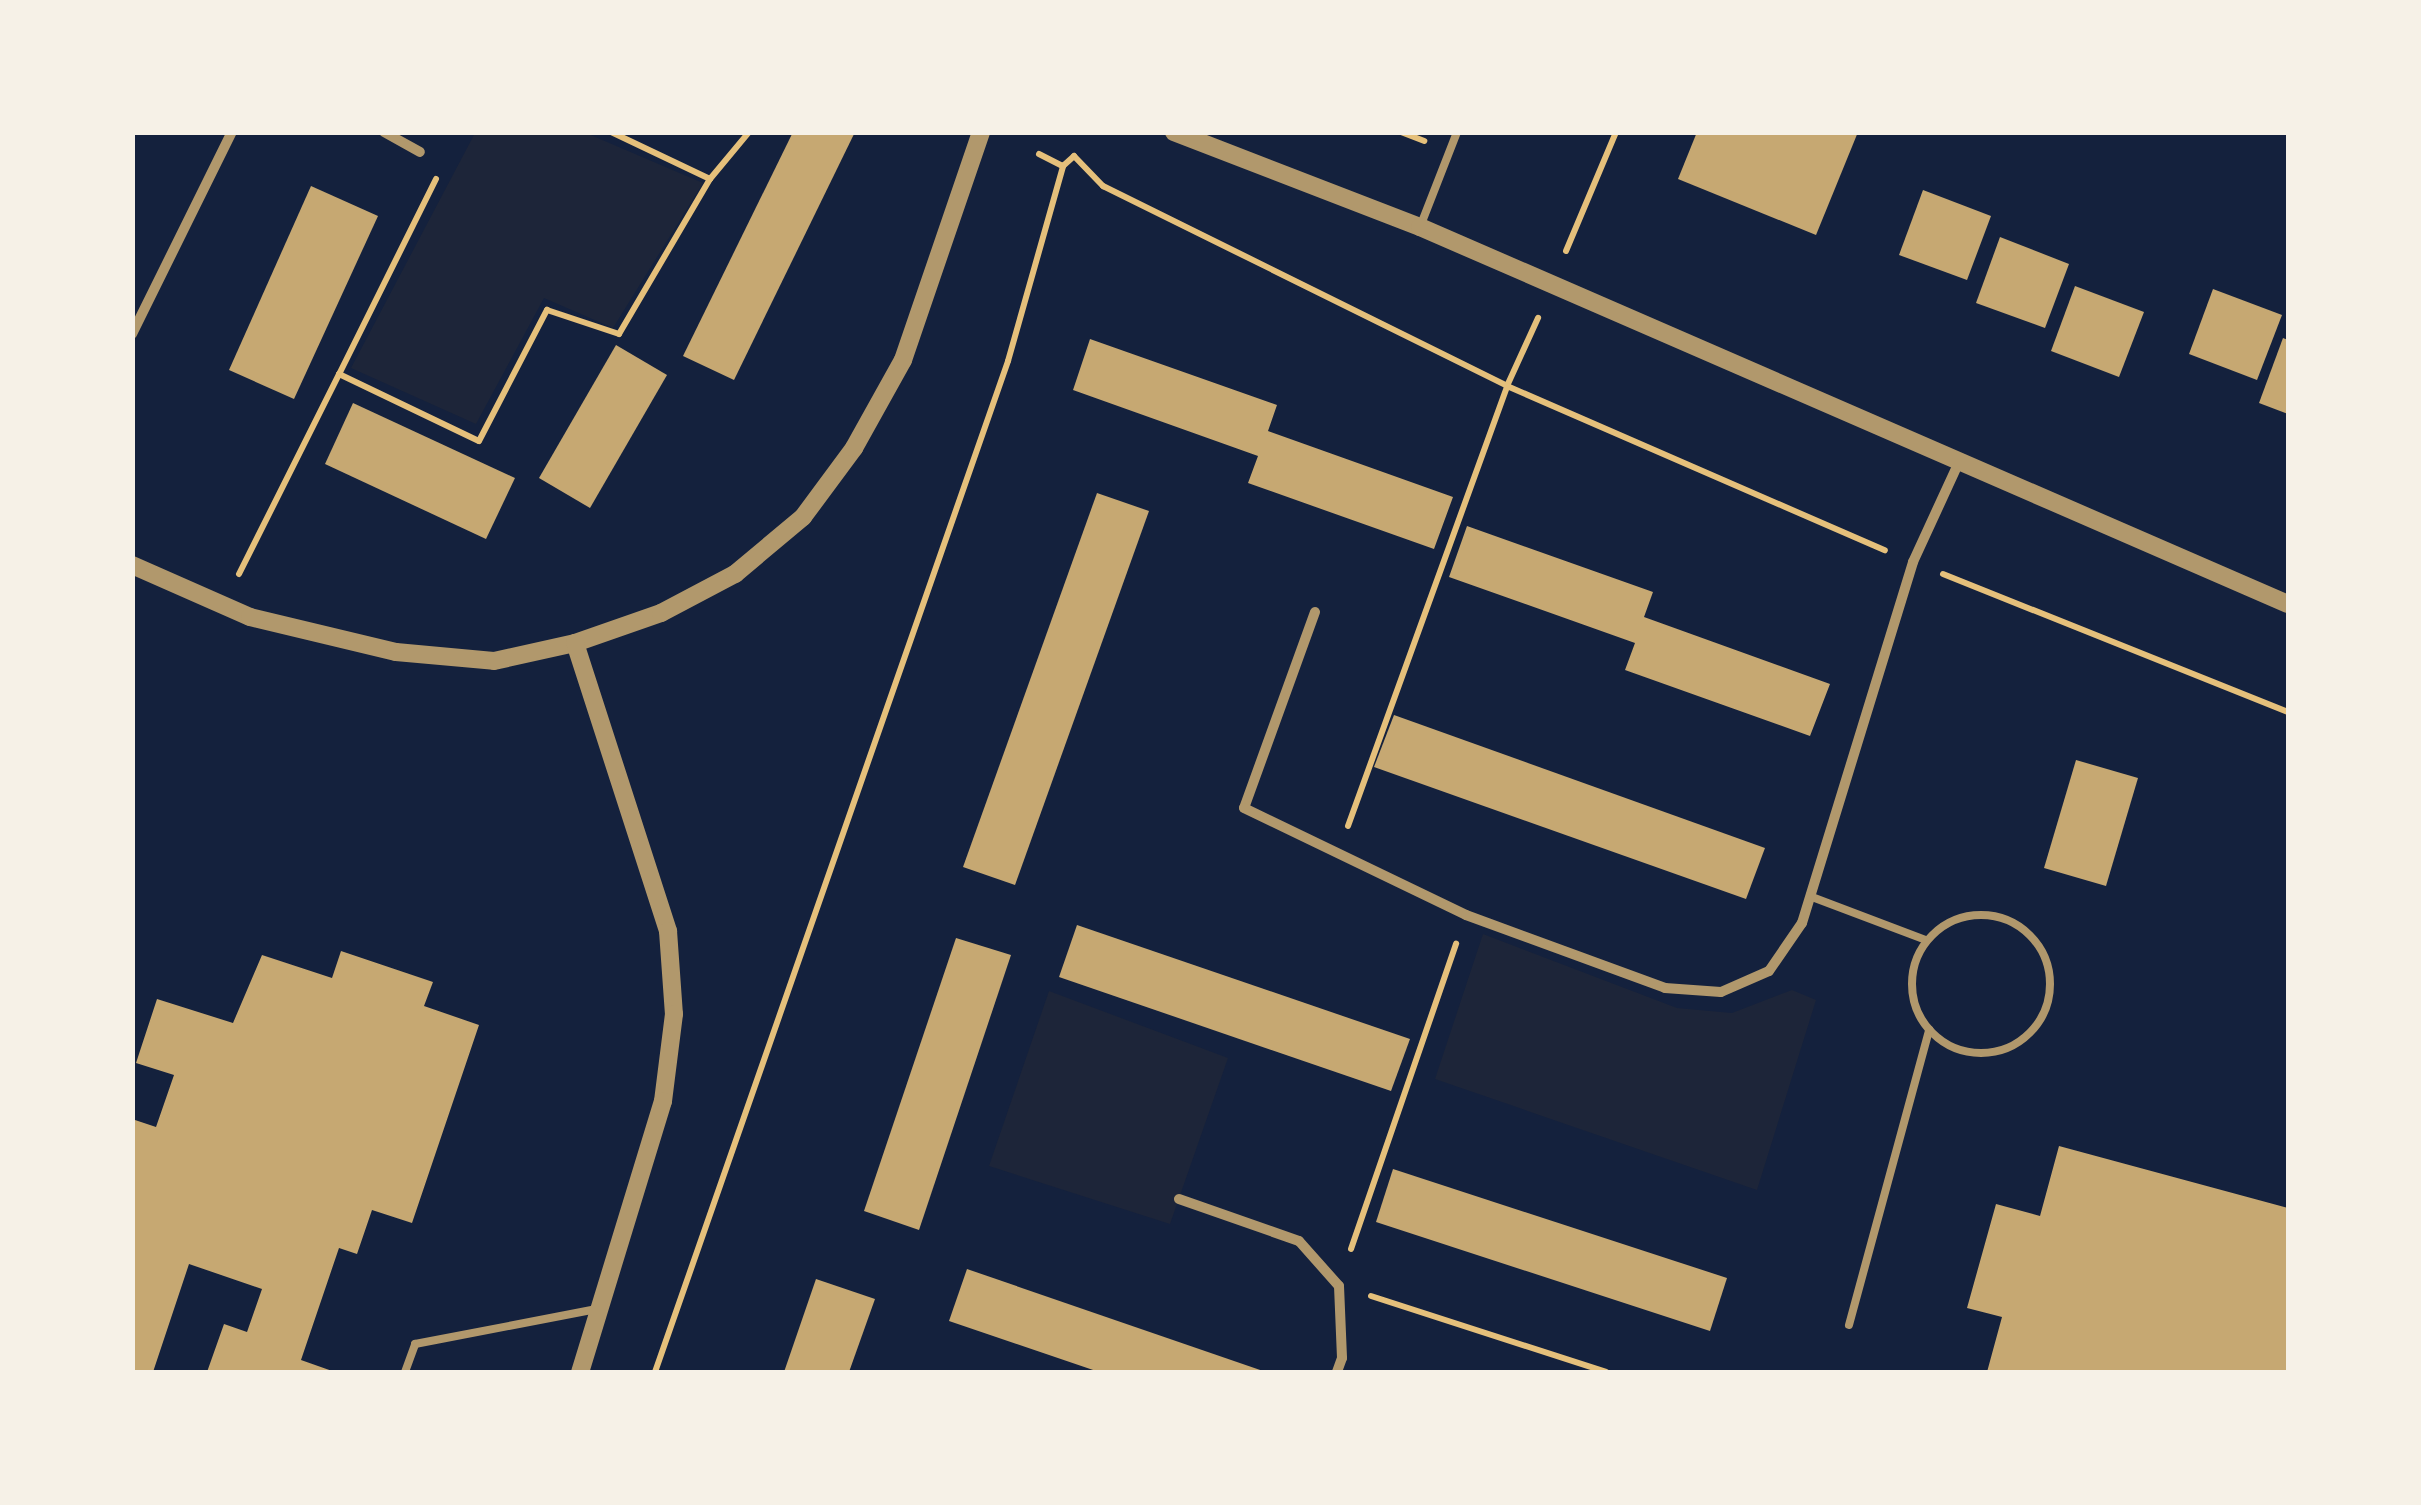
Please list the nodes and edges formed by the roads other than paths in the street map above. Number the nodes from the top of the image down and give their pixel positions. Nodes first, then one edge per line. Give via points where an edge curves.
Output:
1 (232, 132) edge
2 (384, 132) edge
3 (981, 132) edge
4 (1174, 132) edge
5 (1456, 132) edge
6 (420, 152) road end
7 (1420, 227) junction
8 (132, 334) edge
9 (1961, 459) junction
10 (132, 565) edge
11 (2288, 604) edge
12 (1315, 612) dead end
13 (574, 643) junction
14 (1812, 897) junction
15 (1926, 940) junction
16 (1929, 1030) junction
17 (1179, 1199) dead end
18 (599, 1309) junction
19 (1849, 1325) dead end
20 (406, 1372) edge
21 (580, 1372) edge
22 (1336, 1372) edge

1 - 8 street
2 - 6 street
3 - 13 street via 902,360 854,448 803,517 734,574 661,613
4 - 7 street
5 - 7 lane
7 - 9 street
9 - 11 street
9 - 14 street via 1913,562
10 - 13 street via 223,607 416,654 494,661
12 - 14 street via 1244,808 1466,915 1665,988 1721,992 1769,971
13 - 18 street via 668,932 674,1014 663,1101
14 - 15 lane
15 - 16 lane via 1912,982
15 - 16 lane via 1954,920 1977,914 2010,922 2044,956 2050,987 2040,1020 2002,1050 1960,1050
16 - 19 lane
17 - 22 street via 1299,1242 1339,1286 1342,1358
18 - 20 lane via 415,1344
18 - 21 street

